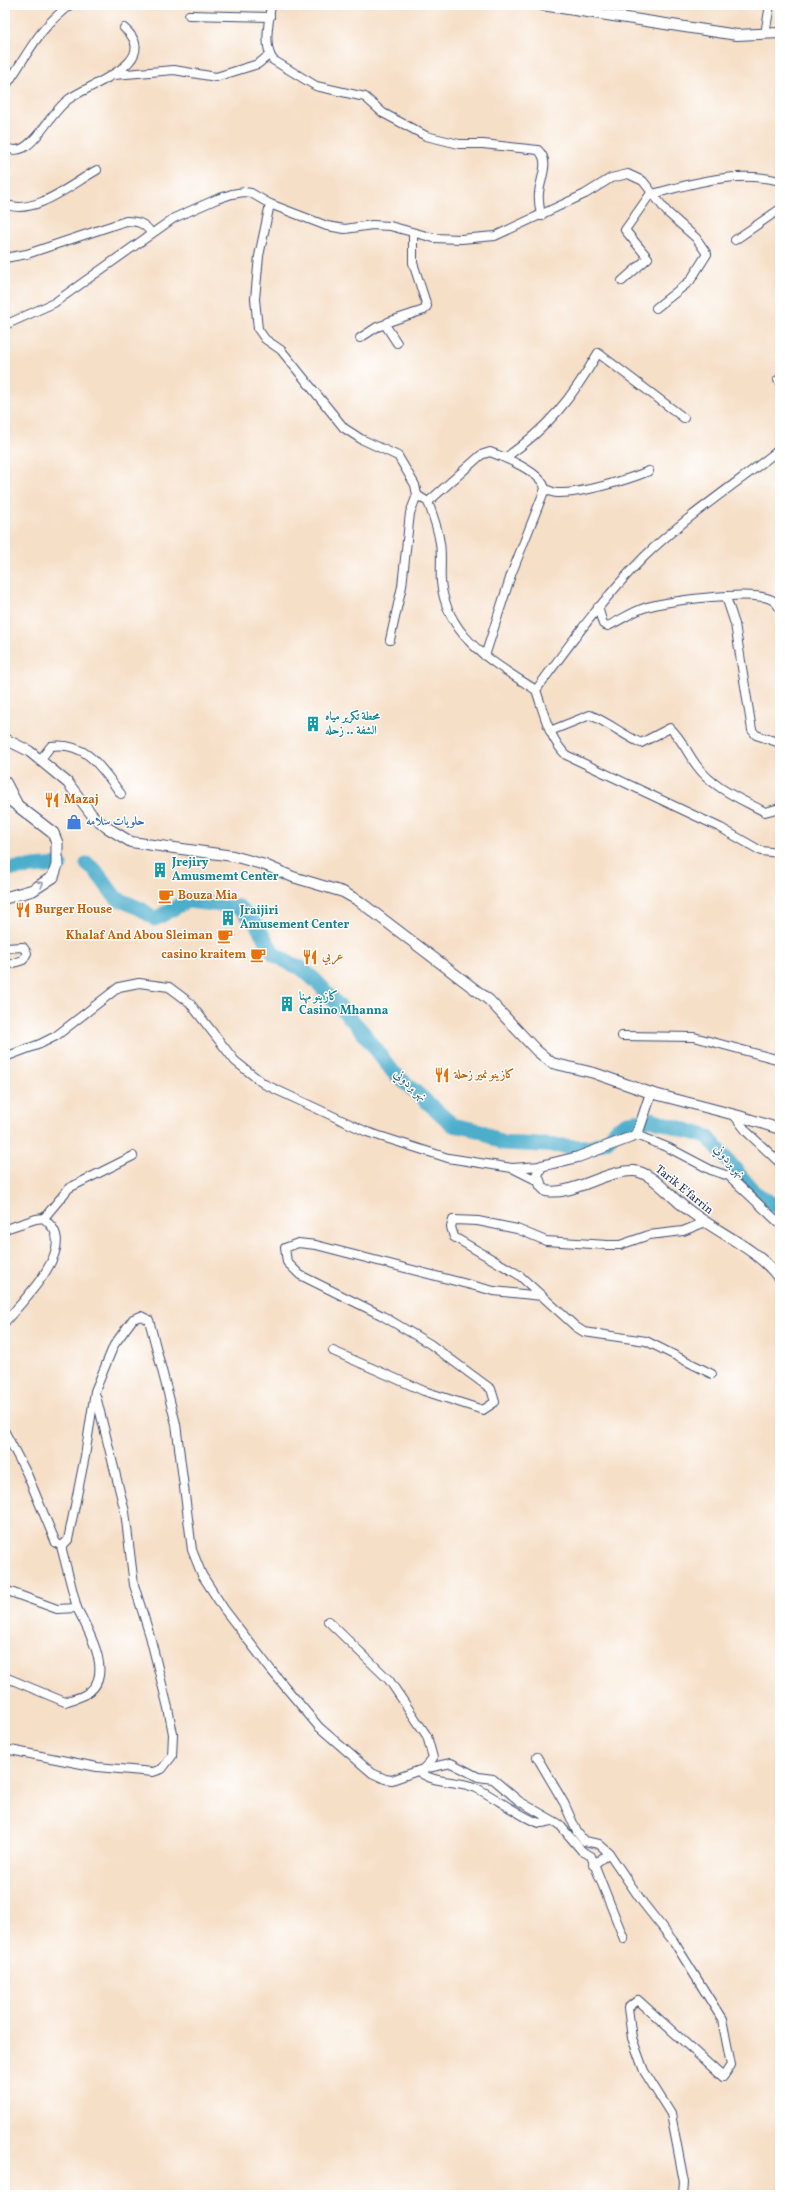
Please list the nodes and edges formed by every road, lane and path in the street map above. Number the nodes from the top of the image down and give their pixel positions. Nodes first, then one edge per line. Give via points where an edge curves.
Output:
1 (70, 5) edge
2 (270, 5) edge
3 (542, 5) edge
4 (770, 5) edge
5 (189, 15) dead end
6 (270, 17) junction
7 (124, 28) dead end
8 (780, 32) edge
9 (765, 34) junction
10 (269, 55) junction
11 (112, 75) junction
12 (5, 87) edge
13 (5, 147) edge
14 (97, 170) dead end
15 (780, 181) edge
16 (652, 194) junction
17 (5, 204) edge
18 (270, 204) junction
19 (780, 209) edge
20 (541, 216) junction
21 (151, 233) junction
22 (413, 233) junction
23 (735, 240) dead end
24 (5, 258) edge
25 (622, 281) dead end
26 (656, 308) dead end
27 (386, 324) junction
28 (5, 325) edge
29 (360, 338) dead end
30 (397, 343) dead end
31 (684, 418) dead end
32 (780, 449) edge
33 (505, 458) junction
34 (649, 471) dead end
35 (545, 489) junction
36 (417, 496) junction
37 (428, 502) junction
38 (726, 596) junction
39 (598, 607) junction
40 (780, 610) edge
41 (390, 640) dead end
42 (485, 656) junction
43 (536, 690) junction
44 (550, 732) junction
45 (5, 739) edge
46 (780, 743) edge
47 (40, 760) junction
48 (5, 782) edge
49 (122, 794) dead end
50 (5, 796) edge
51 (18, 807) junction
52 (780, 808) edge
53 (780, 853) edge
54 (5, 898) edge
55 (5, 948) edge
56 (5, 966) edge
57 (622, 1036) dead end
58 (5, 1057) edge
59 (780, 1060) edge
60 (651, 1093) junction
61 (734, 1115) junction
62 (640, 1130) junction
63 (780, 1130) edge
64 (133, 1156) dead end
65 (780, 1163) edge
66 (541, 1166) junction
67 (512, 1168) junction
68 (538, 1181) junction
69 (44, 1218) junction
70 (703, 1223) junction
71 (780, 1224) edge
72 (5, 1229) edge
73 (780, 1279) edge
74 (542, 1296) junction
75 (5, 1322) edge
76 (333, 1351) dead end
77 (712, 1374) dead end
78 (95, 1391) junction
79 (5, 1432) edge
80 (61, 1546) junction
81 (5, 1590) edge
82 (77, 1608) junction
83 (328, 1621) dead end
84 (5, 1677) edge
85 (5, 1748) edge
86 (537, 1757) dead end
87 (421, 1770) junction
88 (553, 1821) junction
89 (609, 1853) junction
90 (593, 1866) junction
91 (624, 1939) dead end
92 (683, 2195) edge

1 - 12 street via 32,42
2 - 6 street
3 - 9 street via 737,35
4 - 9 street
5 - 6 street
6 - 10 street via 267,47
7 - 11 street via 133,35 133,54 129,63
8 - 9 street
10 - 11 street via 258,64 216,77 174,70
10 - 20 street via 316,86 365,98 383,113 426,136 459,144 538,150 542,153 545,163 538,194
11 - 13 street via 69,98 23,148 16,150
14 - 17 street via 49,200 11,207
15 - 16 street via 739,176
16 - 20 street via 642,181 628,174 612,178
16 - 25 street via 625,230 648,258
16 - 26 street via 667,212 696,238 707,254 690,281
18 - 21 street via 252,193 232,194 181,214
18 - 22 street via 327,226 345,229 372,225 390,226
18 - 36 street via 259,256 254,299 258,329 285,355 344,428 398,456 415,485
19 - 23 street
20 - 22 street via 495,236 461,239 434,238
21 - 24 street via 144,224 126,221 27,254
21 - 28 street via 54,303
22 - 27 street via 413,263 426,308
27 - 29 street
27 - 30 street
31 - 33 street via 598,352 561,409 530,440
32 - 39 street via 645,556
33 - 35 street via 541,479
33 - 37 street via 490,452 481,455
34 - 35 street via 632,478 574,491 556,493
35 - 42 street via 499,609
36 - 37 street
36 - 41 street via 410,513 402,586
37 - 42 street via 441,544 441,584 447,605 462,634
38 - 39 street via 701,597 647,607 608,626 603,624
38 - 40 street via 767,598 777,604
38 - 46 street via 735,624 752,730
39 - 43 street
42 - 43 street
43 - 44 street
44 - 52 street via 590,715 606,721 627,737 640,743 670,728 679,736 696,765 725,792 765,812
44 - 53 street via 566,755 721,828 761,852
45 - 47 street via 24,748
47 - 49 street via 51,746 63,744 79,749 92,757
47 - 60 street via 68,783 92,815 106,828 131,842 233,856 343,892 359,901 489,1000 537,1051 552,1063 594,1073
48 - 51 main road
50 - 51 main road
54 -> 51 main road via 33,890 54,877 57,865 57,843 53,833
55 - 56 street via 23,947 27,953 23,960
57 - 59 street via 694,1037
58 - 67 street via 56,1036 119,987 138,983 169,987 189,1002 235,1061 264,1084 367,1132 448,1158
60 - 61 street
60 - 62 street
61 - 63 street
61 - 65 street
62 - 66 street via 578,1157
62 - 71 street via 711,1170 729,1176
64 - 69 street via 70,1188
66 - 67 street
66 - 68 street via 537,1173
67 - 68 street
68 - 70 street, Tarik E'farrin via 546,1191 559,1192 606,1176 642,1172
69 - 72 street
69 - 75 street via 55,1231 57,1244 52,1263
70 - 73 street, Tarik E'farrin via 745,1247 770,1267
70 - 74 street via 683,1231 649,1235 620,1245 607,1245 546,1241 517,1229 478,1221 453,1220 451,1227 454,1237 519,1275
74 - 76 street via 494,1291 316,1245 298,1243 285,1248 287,1262 300,1274 381,1315 430,1344 491,1388 495,1402 483,1410 439,1396
74 - 77 street via 584,1332 646,1340
78 - 80 street via 68,1540
78 - 85 street via 124,1512 134,1585 168,1708 173,1734 172,1756 162,1769 153,1772 97,1767
78 - 87 street via 114,1344 125,1328 133,1319 141,1316 149,1320 176,1424 189,1536 208,1585 276,1676 319,1727 352,1756 372,1773 385,1779 392,1780
79 - 80 street via 27,1474 56,1543
80 - 82 street
81 - 82 street via 56,1609
82 - 84 street via 93,1641 100,1667 94,1687 86,1694 65,1702
83 - 87 street via 389,1680 427,1736 433,1758
86 - 89 street via 564,1802 577,1832 584,1841 599,1844
87 - 88 street via 425,1777 476,1788 540,1823
87 - 88 street via 451,1763 478,1777 493,1779 519,1801
88 - 90 street via 559,1824 582,1851 591,1856
89 - 90 street
89 - 92 street via 643,1903 674,1942 722,2019 731,2065 723,2077 638,2000 628,2008 632,2038 644,2071 671,2114 684,2182
90 - 91 street

